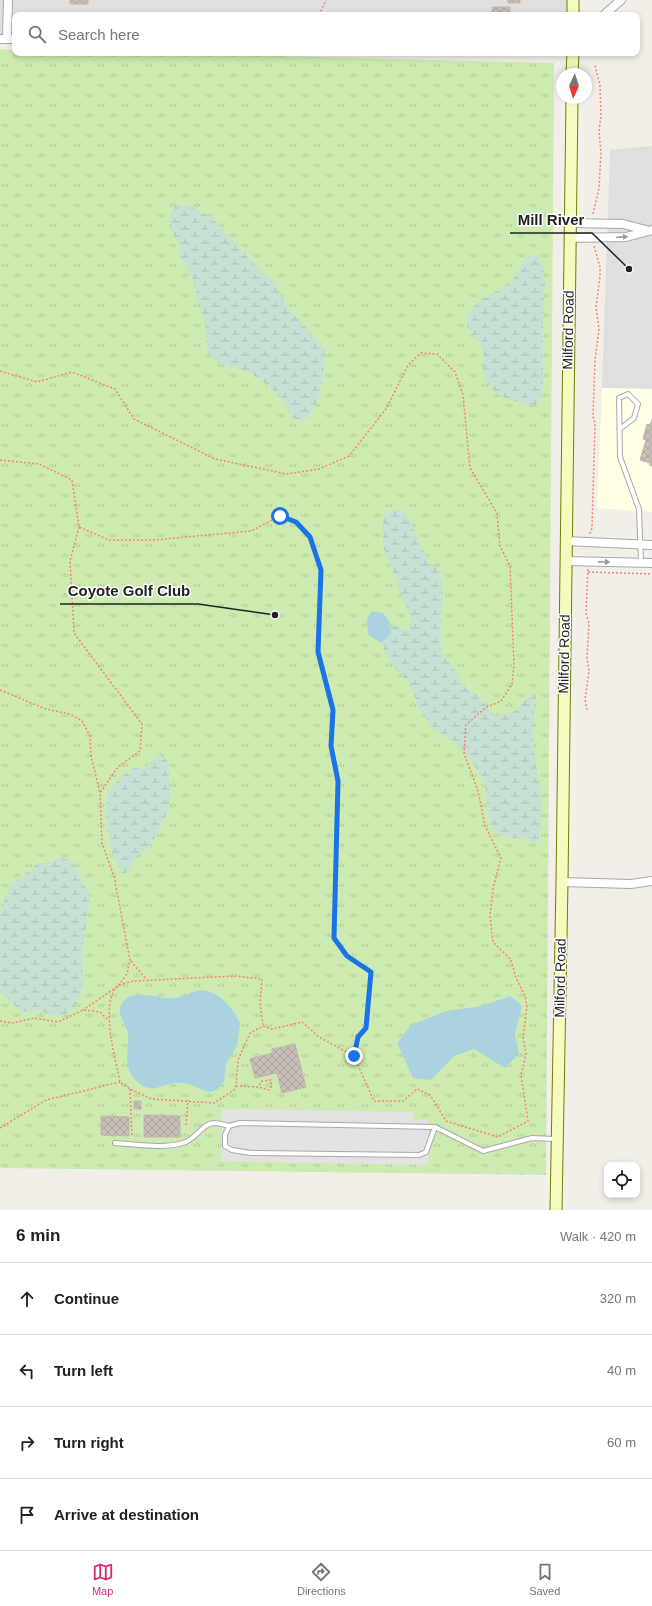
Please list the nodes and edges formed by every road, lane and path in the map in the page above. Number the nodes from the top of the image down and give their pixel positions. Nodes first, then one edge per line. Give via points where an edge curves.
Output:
1 (8, 0) edge
2 (326, 0) edge
3 (574, 0) edge
4 (621, 0) edge
5 (320, 12) edge
6 (573, 12) edge
7 (607, 12) edge
8 (7, 39) edge
9 (573, 56) edge
10 (595, 65) dead end
11 (572, 68) edge
12 (572, 104) edge
13 (570, 223) junction
14 (593, 224) junction
15 (649, 230) edge
16 (569, 238) junction
17 (593, 238) junction
18 (0, 371) edge
19 (620, 429) junction
20 (0, 460) edge
21 (79, 527) junction
22 (566, 541) junction
23 (589, 542) junction
24 (641, 545) junction
25 (652, 545) edge
26 (565, 561) junction
27 (588, 561) junction
28 (641, 562) junction
29 (652, 563) edge
30 (588, 572) junction
31 (652, 574) edge
32 (0, 690) edge
33 (587, 710) dead end
34 (100, 794) junction
35 (652, 881) edge
36 (562, 882) junction
37 (130, 960) junction
38 (146, 979) junction
39 (118, 986) junction
40 (83, 1010) junction
41 (108, 1020) junction
42 (0, 1021) edge
43 (263, 1026) junction
44 (354, 1056) junction
45 (120, 1082) junction
46 (236, 1086) junction
47 (258, 1087) junction
48 (130, 1089) junction
49 (188, 1100) junction
50 (186, 1125) dead end
51 (229, 1126) junction
52 (435, 1127) junction
53 (0, 1128) edge
54 (557, 1139) junction
55 (115, 1143) dead end
56 (132, 1144) junction
57 (556, 1210) edge

1 - 8 street
2 - 5 path
3 - 6 street
4 - 7 street
9 - 11 street
10 - 14 path via 600,86 601,153
12 - 13 street, Milford Road
13 - 14 street
13 - 16 street, Milford Road
14 - 15 street via 623,224
17 -> 15 street via 626,237
16 - 17 street
16 - 22 street, Milford Road
17 - 23 path via 600,267 596,307 599,329 593,416 595,424 592,528
18 - 44 path via 37,382 72,372 115,389 134,419 215,459 287,474 319,469 350,456 386,409 408,366 422,353 437,354 455,372 463,395 470,468 497,513 500,546 510,566 514,664 512,684 501,701 485,708 466,725 464,753 478,791 485,826 500,858 490,916 493,942 511,960 527,1007 523,1037 526,1054 521,1075 528,1121 498,1137 446,1121 430,1095 417,1089 403,1101 374,1101
19 - 19 lane via 620,398 628,394 638,404 634,418
19 - 24 lane via 620,457 639,509
20 - 21 path via 39,464 72,480
21 - 34 path via 70,561 74,633 142,724 140,752 118,767
21 - 44 path via 109,540 154,540 251,532 280,516 296,522 310,537 321,570 318,652 333,710 331,746 338,781 334,938 347,956 371,972 366,1028 358,1037
22 - 23 street
22 - 26 street, Milford Road
23 - 24 street
24 - 25 street
24 - 28 lane
26 - 27 street
26 - 36 street, Milford Road
27 -> 28 street
27 - 30 path
28 - 29 street
30 - 31 path
30 - 33 path via 586,613 589,623 589,671 585,699
32 - 34 path via 46,709 70,714 82,722 90,736 91,756
34 - 37 path via 102,843 114,876
35 - 36 street via 631,884
36 - 54 street, Milford Road
37 - 38 path
37 - 39 path via 127,974
38 - 39 path
38 - 43 path via 183,980 236,976 262,979 260,1004
39 - 40 path
39 - 41 path via 112,996
40 - 41 path via 100,1012
40 - 42 path via 58,1022 35,1018 12,1022
41 - 45 path
43 - 44 path via 272,1029 302,1022 319,1037
43 - 46 path via 250,1033 238,1060
45 - 48 path
45 - 53 path via 46,1100
46 - 47 path
46 - 49 path via 214,1103
47 - 47 path via 269,1090 271,1080 262,1081
48 - 49 path via 152,1099
48 - 56 path
49 - 50 path
51 - 52 lane via 240,1123
51 - 52 lane via 225,1135 225,1146 232,1150 251,1153 419,1155 426,1152
51 - 56 lane via 214,1123 204,1126 197,1136 185,1143
52 - 54 lane via 483,1152 532,1138
54 - 57 street, Milford Road
55 - 56 lane

